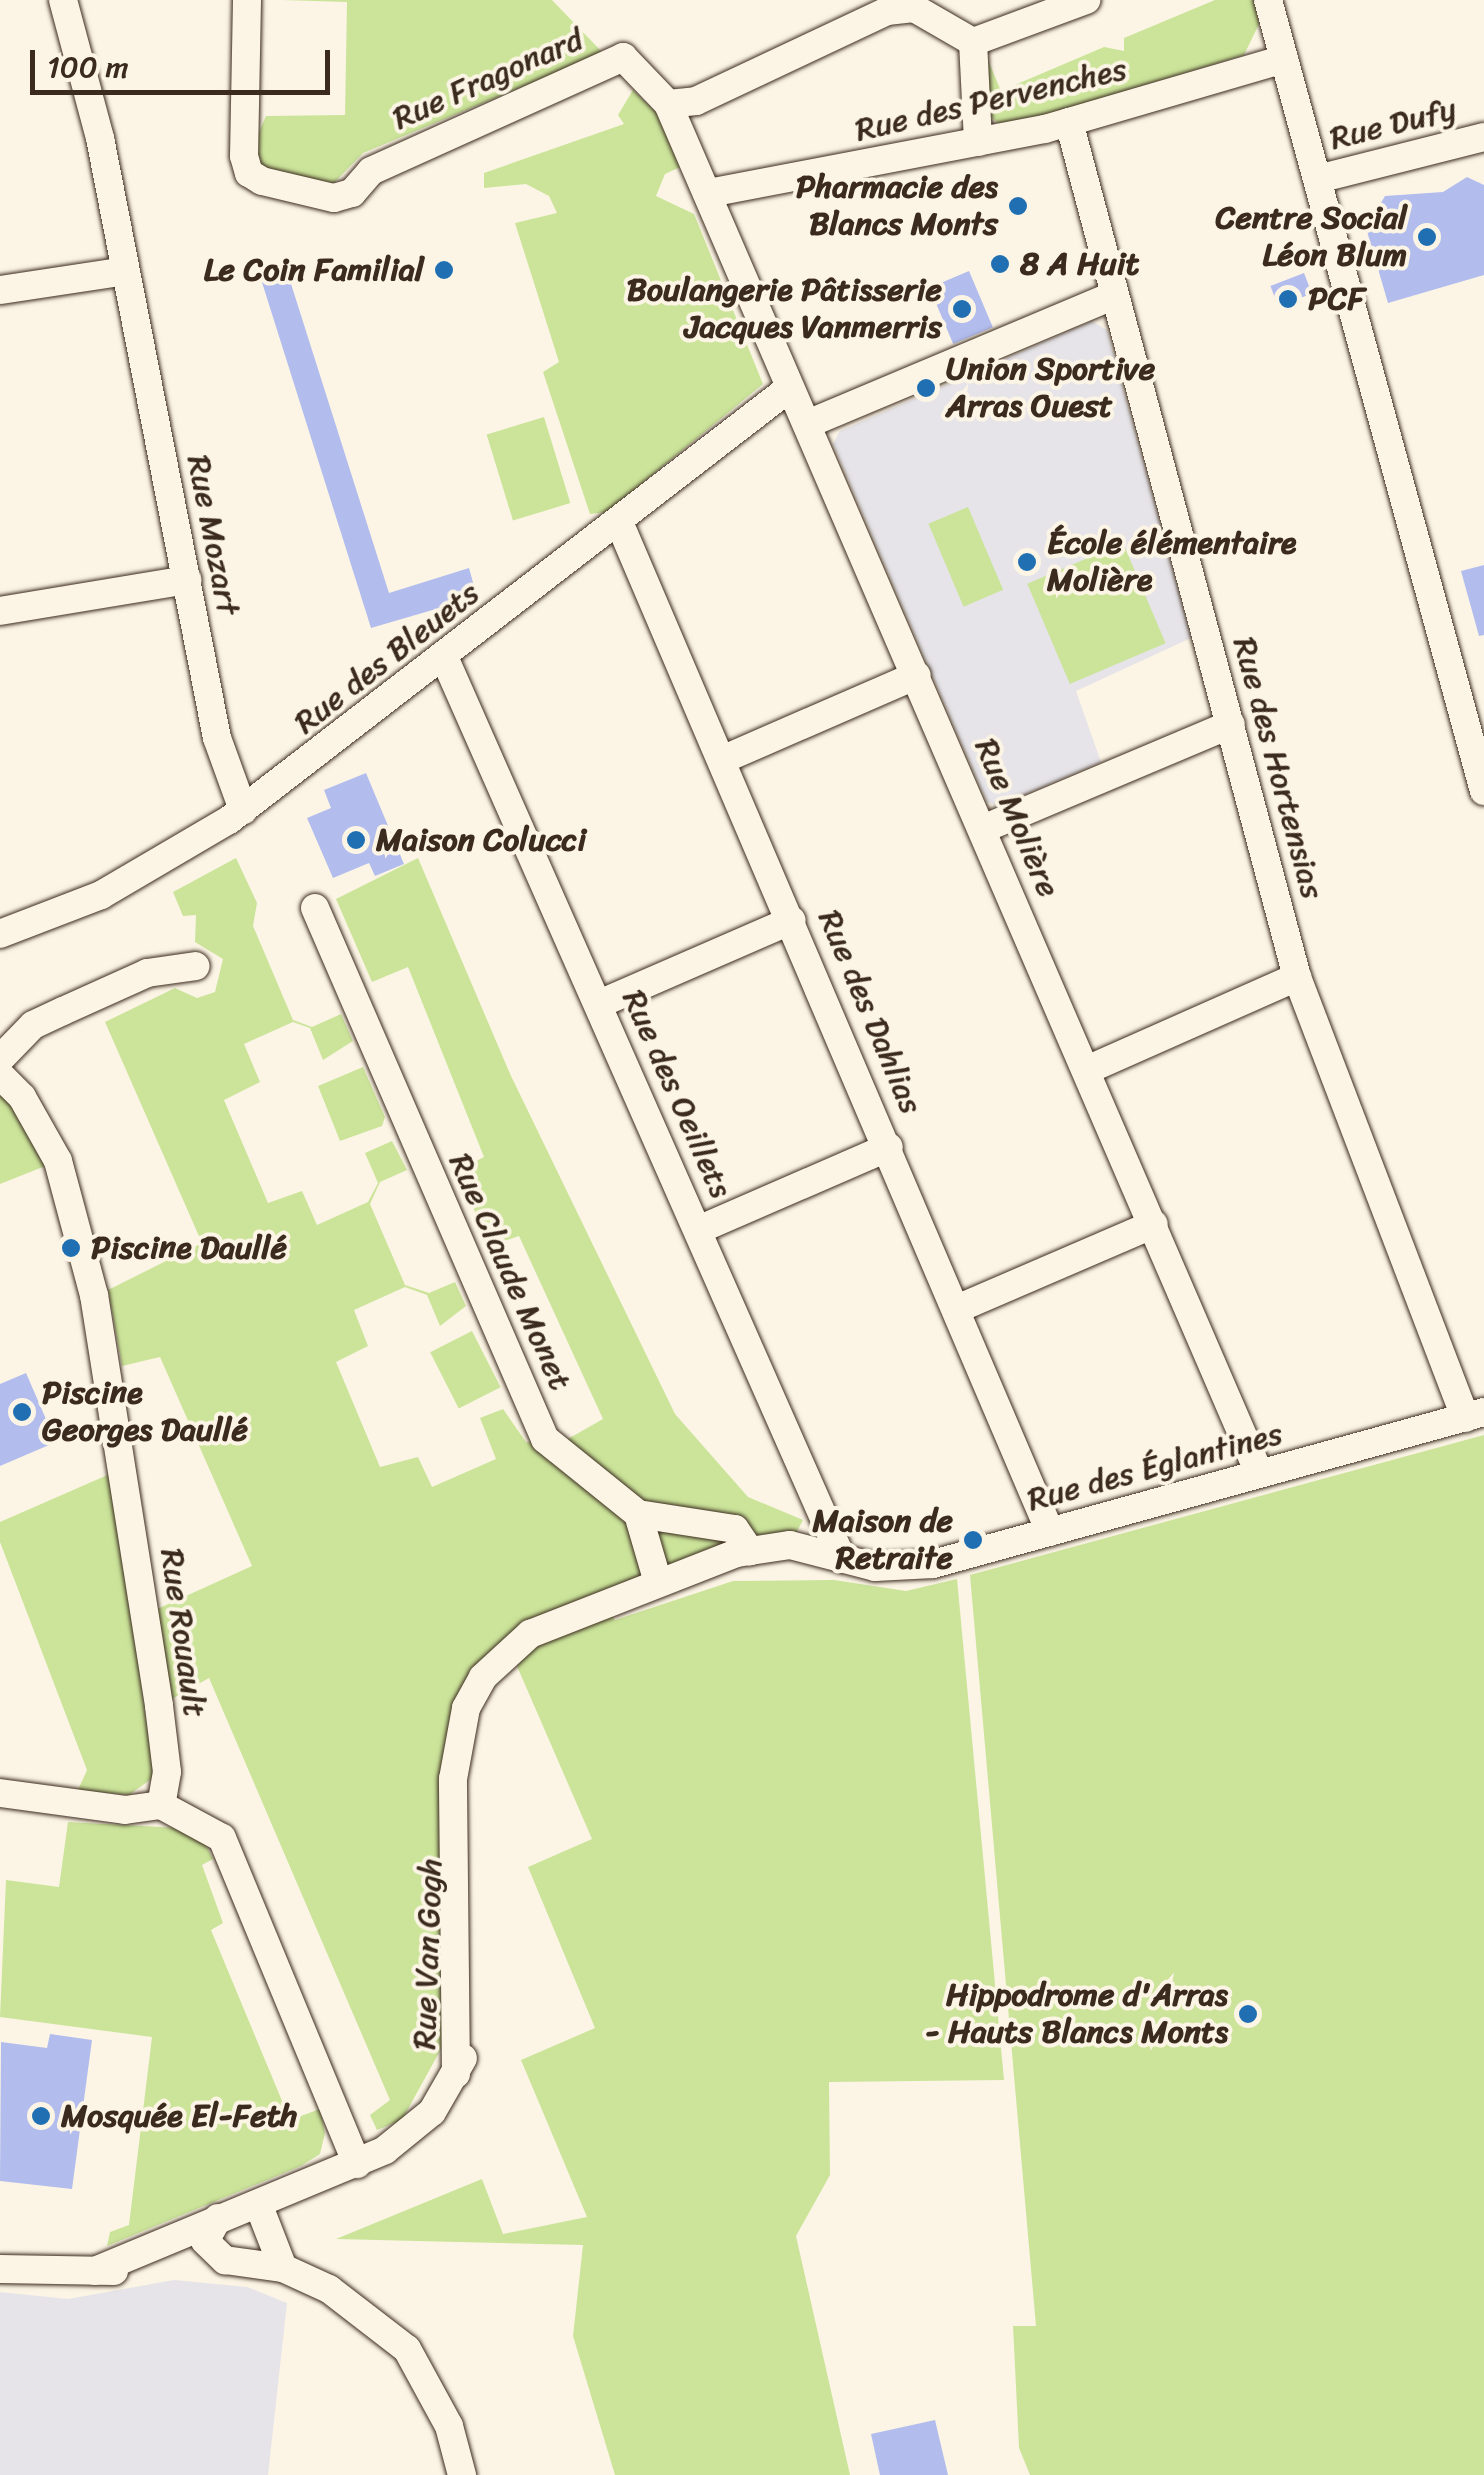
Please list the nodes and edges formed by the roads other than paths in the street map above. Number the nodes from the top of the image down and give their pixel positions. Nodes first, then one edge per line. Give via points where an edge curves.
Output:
1 (63, 0) edge
2 (247, 0) edge
3 (1086, 0) edge
4 (1268, 0) edge
5 (973, 42) junction
6 (1284, 59) junction
7 (668, 104) junction
8 (1069, 122) junction
9 (1484, 137) edge
10 (978, 142) junction
11 (1318, 178) junction
12 (709, 193) junction
13 (125, 271) junction
14 (0, 290) edge
15 (1112, 296) junction
16 (787, 390) junction
17 (810, 423) junction
18 (619, 522) junction
19 (187, 580) junction
20 (0, 611) edge
21 (444, 658) junction
22 (917, 675) junction
23 (1231, 724) junction
24 (724, 759) junction
25 (1484, 791) edge
26 (243, 810) junction
27 (984, 830) junction
28 (315, 908) dead end
29 (792, 920) junction
30 (0, 934) edge
31 (196, 966) dead end
32 (1297, 977) junction
33 (600, 1004) junction
34 (0, 1059) edge
35 (1087, 1070) junction
36 (0, 1075) edge
37 (889, 1146) junction
38 (1154, 1224) junction
39 (698, 1230) junction
40 (959, 1308) junction
41 (1474, 1415) edge
42 (1259, 1473) junction
43 (638, 1514) junction
44 (1050, 1532) junction
45 (750, 1550) junction
46 (842, 1559) junction
47 (657, 1579) junction
48 (0, 1792) edge
49 (161, 1806) junction
50 (357, 2164) junction
51 (259, 2206) junction
52 (216, 2240) junction
53 (283, 2268) junction
54 (0, 2270) edge
55 (462, 2475) edge

1 - 13 street, Rue Mozart
2 - 7 street, Rue Fragonard via 248,173 334,198 352,193 372,171 623,58
3 - 5 street
4 - 6 street
5 - 7 street via 914,8 887,11 696,101
5 - 10 street
6 - 8 street, Rue des Pervenches
6 - 11 street
7 - 12 street, Rue Molière
8 - 10 street, Rue des Pervenches
8 - 15 street, Rue des Hortensias
9 - 11 street, Rue Dufy
10 - 12 street, Rue des Pervenches
11 - 25 street
12 - 16 street, Rue Molière
13 - 14 street
13 - 19 street, Rue Mozart
15 - 17 street
15 - 23 street, Rue des Hortensias
16 - 17 street, Rue Molière
16 - 18 street, Rue des Bleuets
17 - 22 street, Rue Molière
18 - 21 street, Rue des Bleuets
18 - 24 street, Rue des Dahlias
19 - 20 street
19 - 26 street, Rue Mozart via 217,738
21 - 26 street, Rue des Bleuets
21 - 33 street, Rue des Oeillets
22 - 24 street
22 - 27 street, Rue Molière
23 - 27 street
23 - 32 street, Rue des Hortensias
24 - 29 street, Rue des Dahlias
26 - 30 street, Rue des Bleuets via 101,894
27 - 35 street, Rue Molière
28 - 43 street, Rue Claude Monet via 546,1438
29 - 33 street
29 - 37 street, Rue des Dahlias
31 - 34 street via 146,973 62,1010 33,1024
32 - 35 street
32 - 41 street, Rue des Hortensias
33 - 39 street, Rue des Oeillets
35 - 38 street, Rue Molière
36 - 49 street, Rue Rouault via 22,1097 58,1162 94,1295 159,1706 167,1772
37 - 39 street
37 - 40 street, Rue des Dahlias
38 - 40 street
38 - 42 street, Rue Molière
39 - 46 street, Rue des Oeillets
40 - 44 street, Rue des Dahlias
41 - 42 street, Rue des Églantines
42 - 44 street, Rue des Églantines
43 - 45 street via 736,1529
43 - 47 street
44 - 46 street, Rue des Églantines via 920,1566
45 - 46 street, Rue Van Gogh via 790,1546
45 - 47 street, Rue Van Gogh
47 - 50 street, Rue Van Gogh via 530,1634 503,1654 466,1708 453,1780 456,2074 410,2133
48 - 49 street via 125,1810
49 - 50 street via 222,1838
50 - 51 street
51 - 52 street
51 - 53 street
52 - 53 street
52 - 54 street via 95,2271
53 - 55 street via 378,2320 407,2350 449,2426

